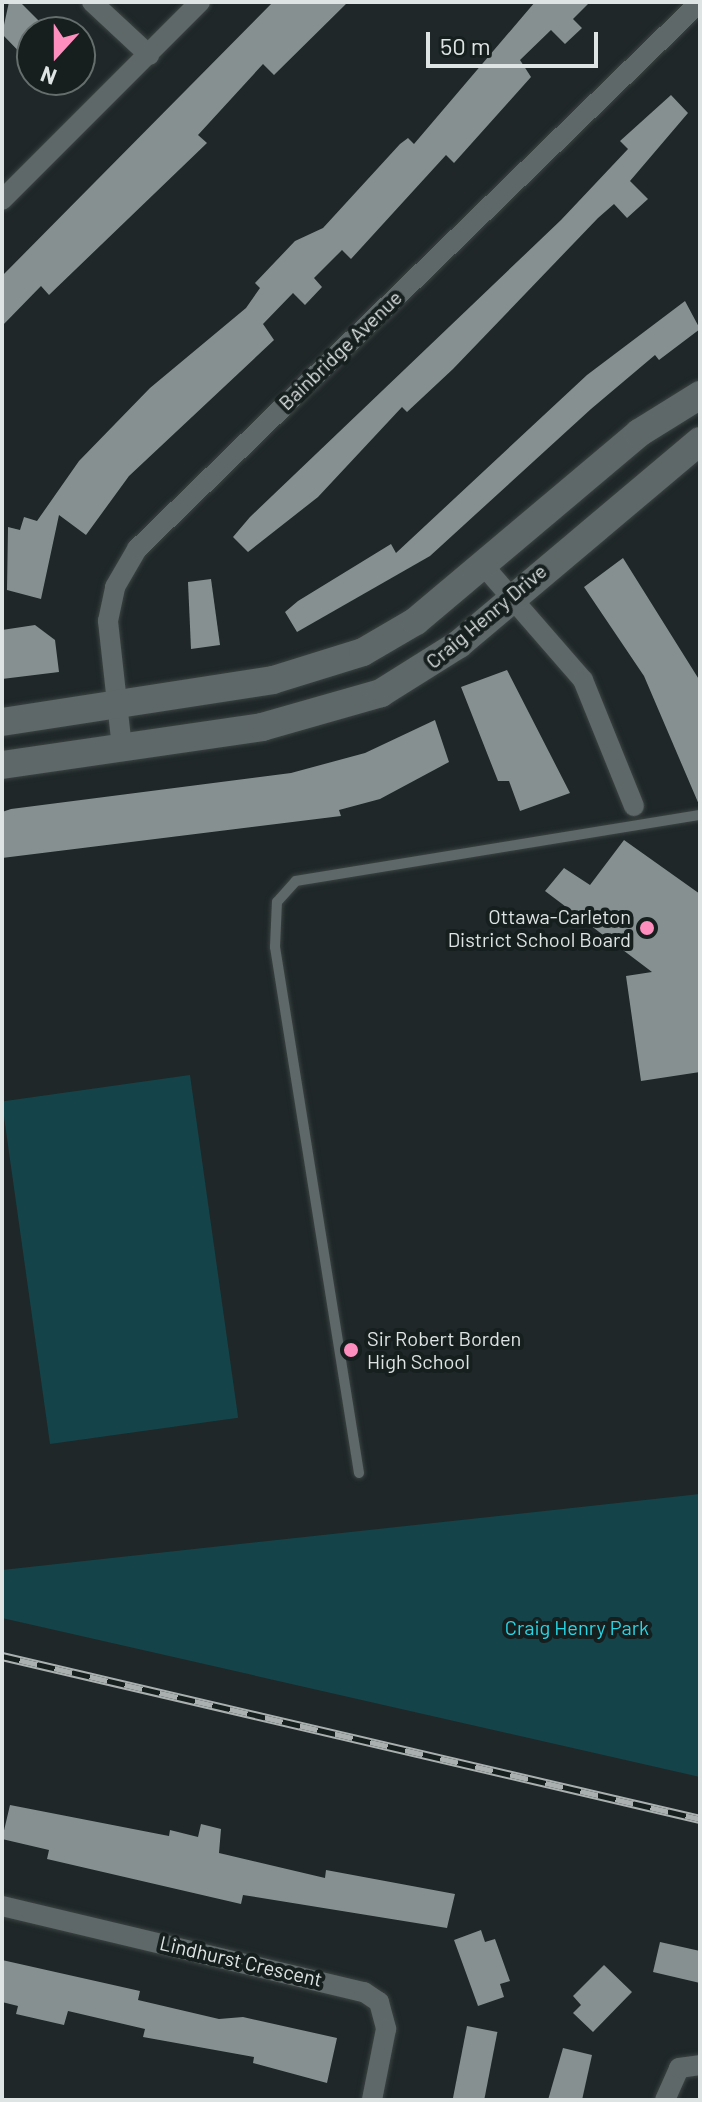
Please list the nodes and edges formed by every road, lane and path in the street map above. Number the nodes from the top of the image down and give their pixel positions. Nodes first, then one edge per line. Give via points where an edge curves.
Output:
1 (92, 2) edge
2 (200, 2) edge
3 (698, 9) edge
4 (149, 55) junction
5 (2, 200) edge
6 (700, 395) edge
7 (700, 441) edge
8 (483, 565) junction
9 (511, 596) junction
10 (117, 704) junction
11 (2, 722) edge
12 (122, 748) junction
13 (2, 765) edge
14 (634, 806) dead end
15 (700, 815) edge
16 (359, 1473) dead end
17 (2, 1906) edge
18 (700, 2065) edge
19 (372, 2100) edge
20 (665, 2100) edge

1 - 4 street
2 - 4 street
3 - 10 street, Bainbridge Avenue via 137,549 110,603
4 - 5 street
6 - 8 street, Craig Henry Drive via 639,433
7 - 9 street, Craig Henry Drive
8 - 9 street
8 - 10 street, Craig Henry Drive via 391,639 335,664
9 - 12 street, Craig Henry Drive via 459,644 381,693 292,721
9 - 14 street via 583,680
10 - 11 street, Craig Henry Drive
10 - 12 street, Bainbridge Avenue
12 - 13 street, Craig Henry Drive
15 - 16 lane via 296,881 277,902 275,947
17 - 19 street, Lindhurst Crescent via 364,1992 385,2012
18 - 20 street via 679,2068

